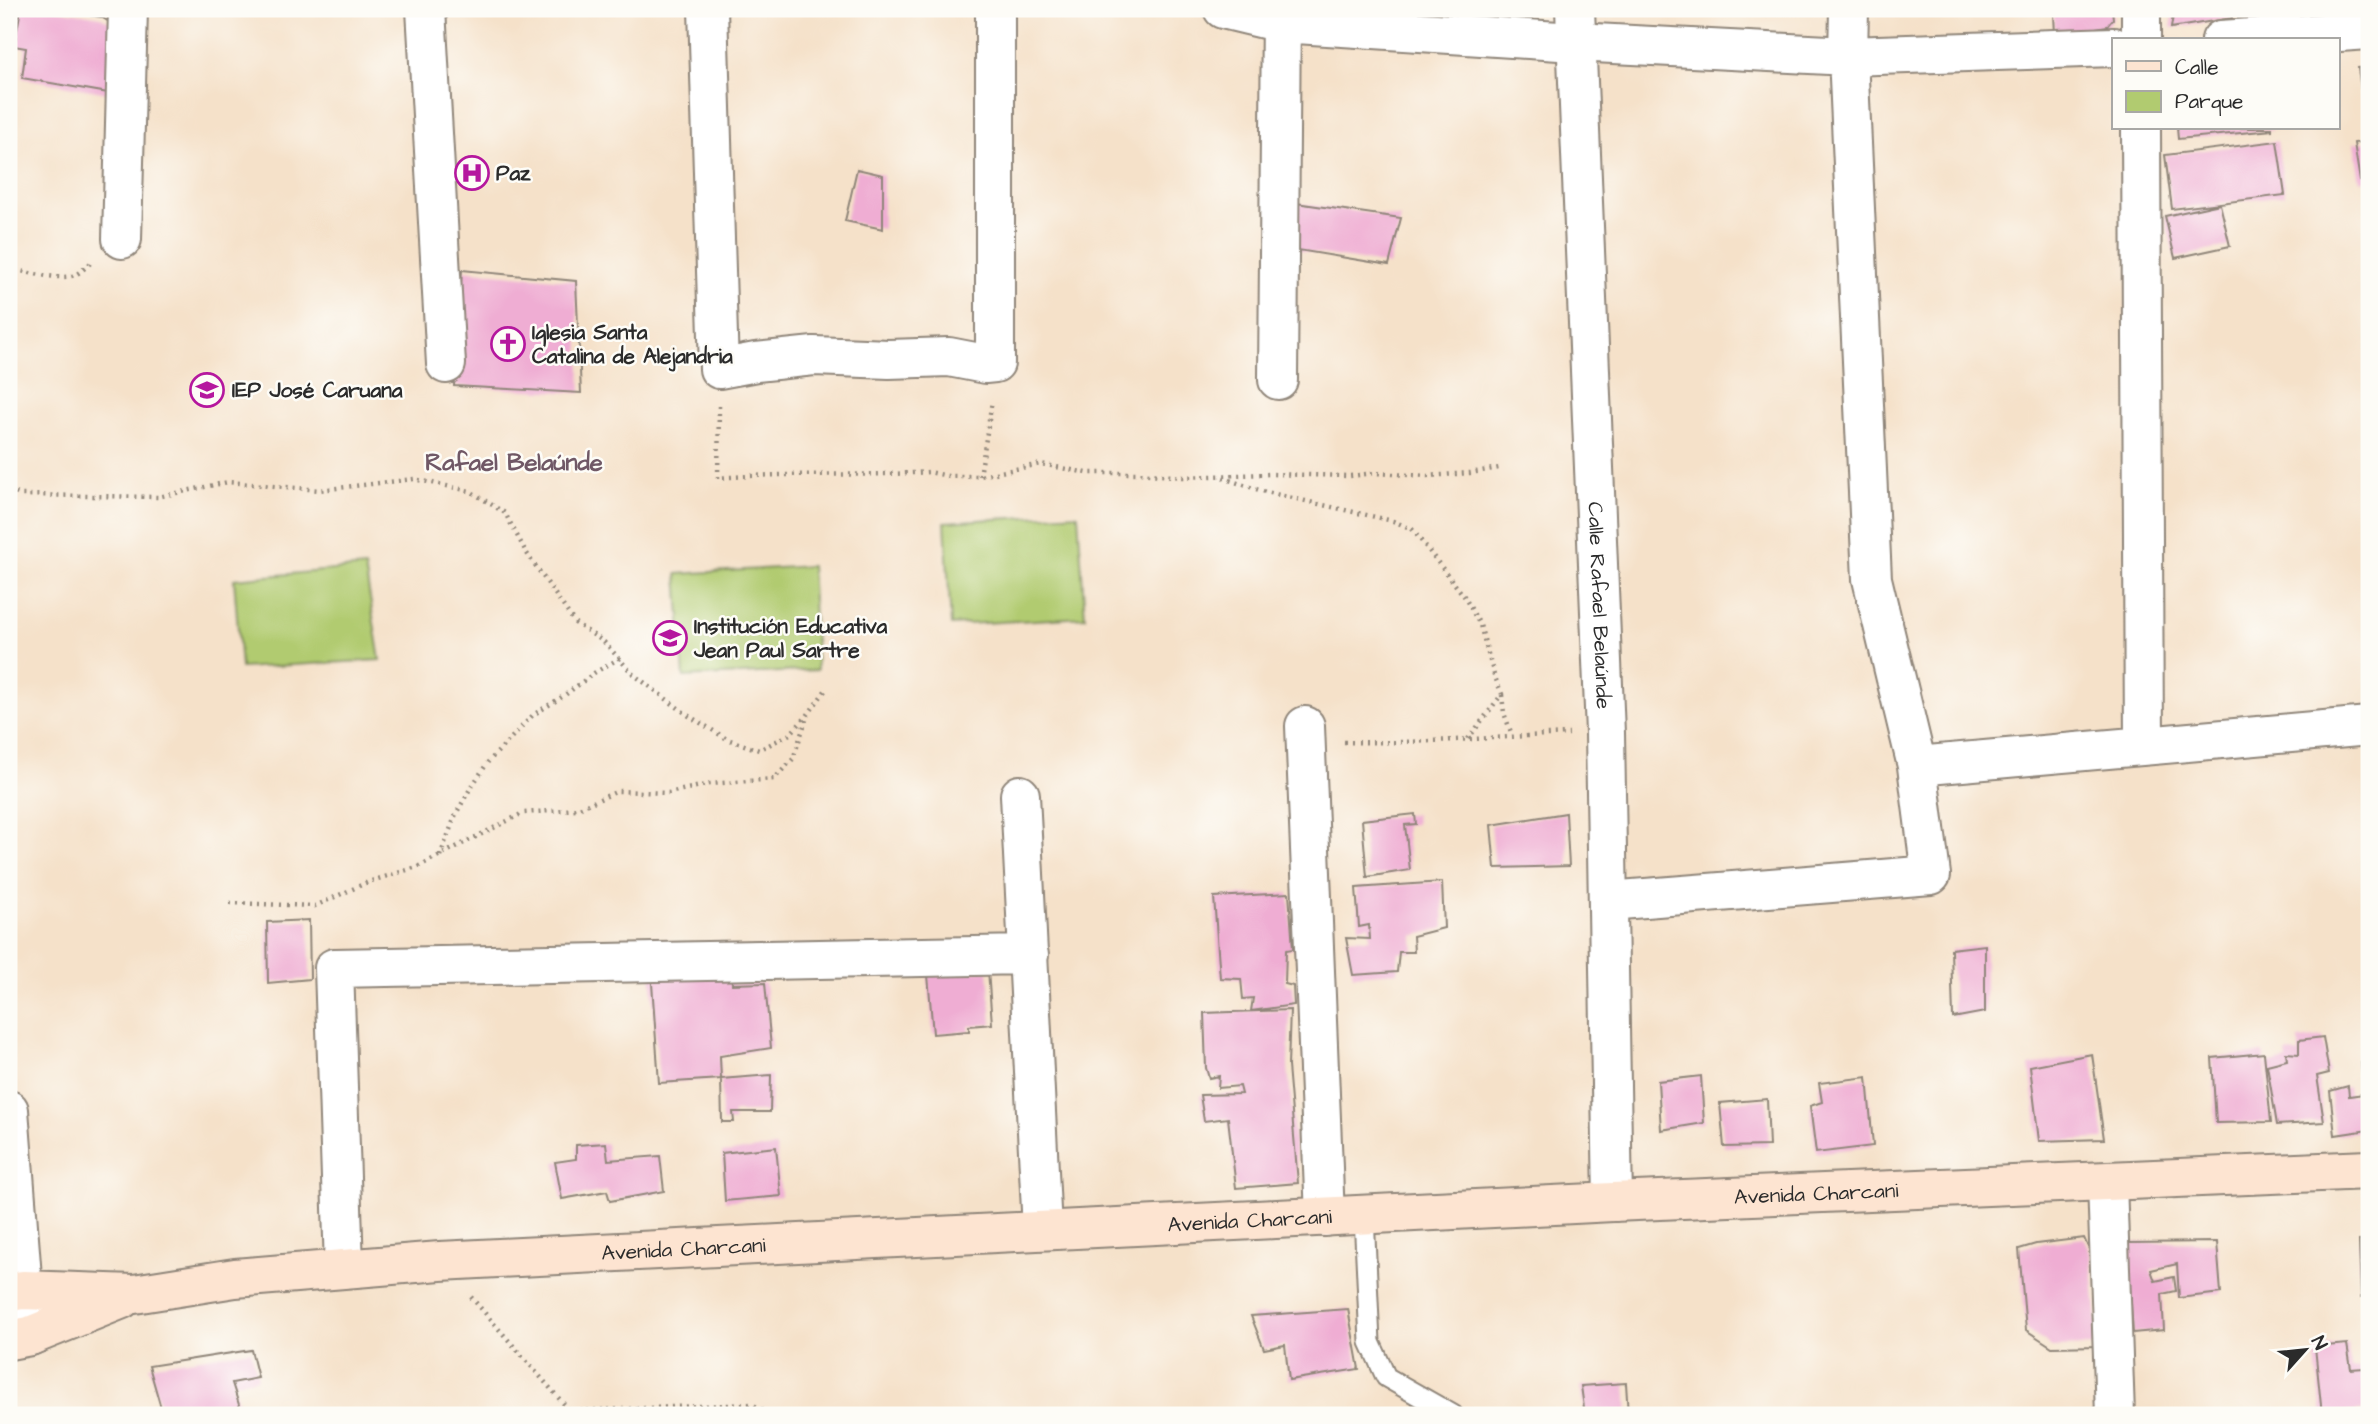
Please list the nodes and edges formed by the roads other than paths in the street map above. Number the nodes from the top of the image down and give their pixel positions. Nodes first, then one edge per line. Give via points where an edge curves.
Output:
1 (128, 9) edge
2 (425, 9) edge
3 (708, 9) edge
4 (995, 9) edge
5 (1223, 9) edge
6 (1849, 9) edge
7 (2141, 9) edge
8 (1281, 16) edge
9 (1575, 25) edge
10 (2369, 30) edge
11 (2141, 38) edge
12 (2251, 38) edge
13 (2112, 47) edge
14 (1848, 55) junction
15 (2141, 130) edge
16 (122, 239) road end
17 (446, 364) dead end
18 (1278, 380) dead end
19 (2369, 726) edge
20 (1306, 736) road end
21 (2144, 746) junction
22 (1917, 766) junction
23 (1020, 795) dead end
24 (1608, 901) junction
25 (1029, 955) junction
26 (9, 1110) edge
27 (2369, 1170) edge
28 (2107, 1182) junction
29 (1613, 1202) junction
30 (1364, 1216) junction
31 (1325, 1217) junction
32 (1042, 1230) junction
33 (344, 1267) junction
34 (16, 1291) edge
35 (134, 1294) junction
36 (19, 1338) edge
37 (1453, 1415) edge
38 (2115, 1415) edge

1 - 16 street
2 - 17 street
3 - 4 street via 719,369 814,356 949,357 995,363
5 - 8 street
6 - 14 street
7 - 11 street
8 - 9 street
8 - 18 street
9 - 14 street
9 - 24 street, Calle Rafael Belaúnde
10 - 12 street
13 - 14 street
14 - 22 street via 1872,579
15 - 21 street
19 - 21 street
20 - 31 street
21 - 22 street
22 - 24 street via 1931,875
23 - 25 street
24 - 29 street, Calle Rafael Belaúnde
25 - 32 street
25 - 33 street via 334,968
26 - 34 street
27 - 28 main road, Avenida Charcani
28 - 29 main road, Avenida Charcani
28 - 38 street
29 - 30 main road, Avenida Charcani
30 - 31 main road, Avenida Charcani
30 - 37 lane via 1370,1342 1380,1365 1386,1377
31 - 32 main road, Avenida Charcani
32 - 33 main road, Avenida Charcani
33 - 35 main road, Avenida Charcani
34 - 35 main road, Avenida Charcani
34 - 36 street
35 - 36 main road, Avenida Charcani

